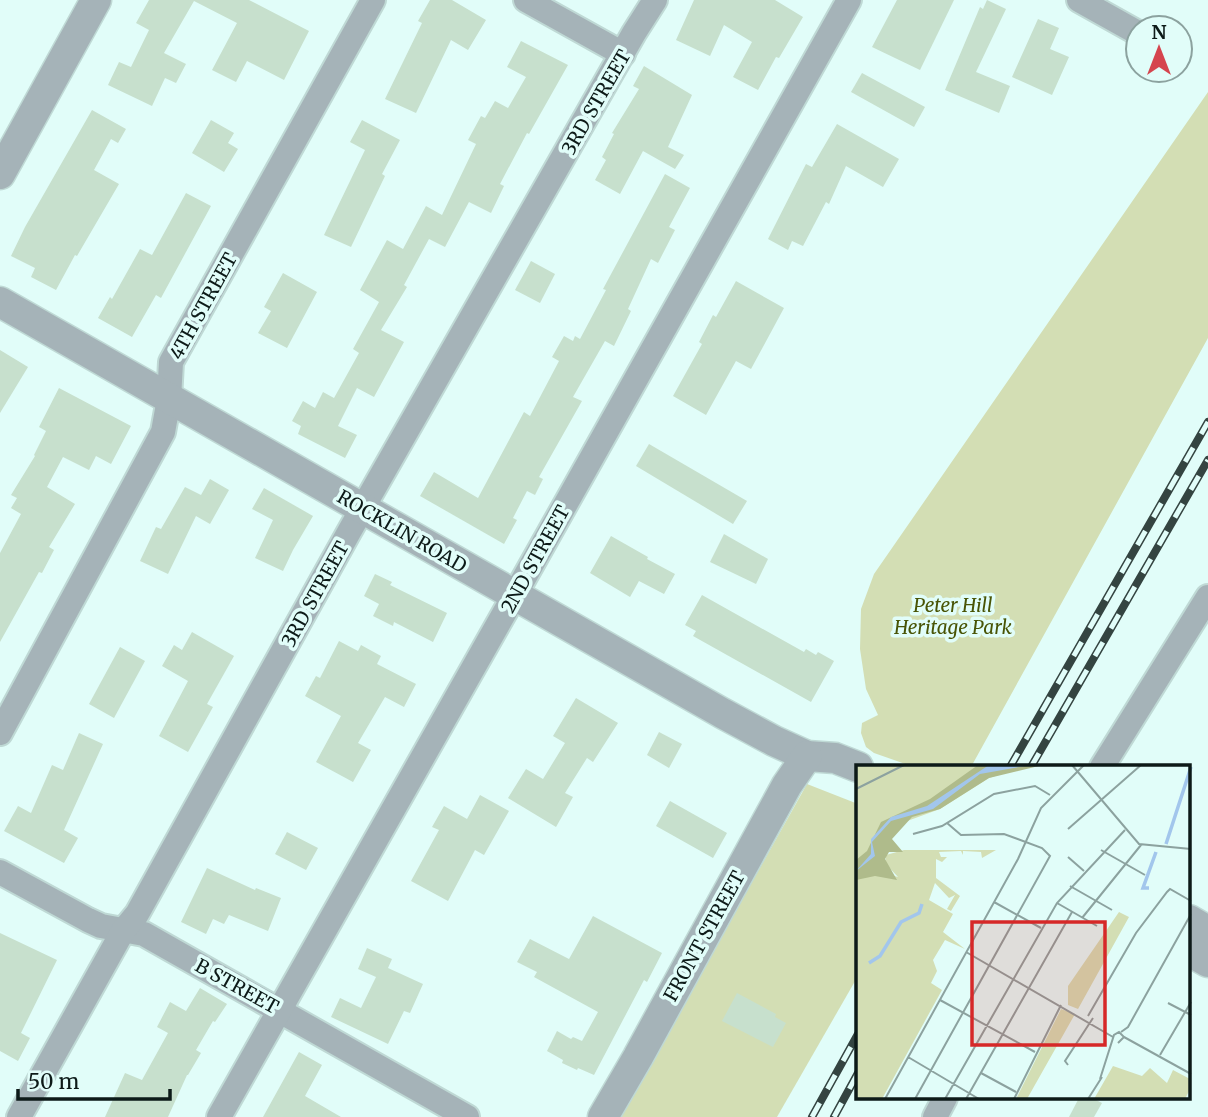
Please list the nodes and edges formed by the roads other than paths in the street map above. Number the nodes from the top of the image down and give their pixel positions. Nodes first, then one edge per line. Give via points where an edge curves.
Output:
1 (96, 0) edge
2 (373, 0) edge
3 (526, 0) edge
4 (655, 0) edge
5 (849, 0) edge
6 (1079, 0) edge
7 (1124, 25) edge
8 (623, 54) junction
9 (0, 174) edge
10 (0, 302) edge
11 (169, 399) junction
12 (363, 509) junction
13 (514, 596) junction
14 (1208, 597) edge
15 (0, 733) edge
16 (807, 755) junction
17 (1103, 765) edge
18 (856, 766) edge
19 (856, 785) edge
20 (0, 872) edge
21 (1190, 921) edge
22 (123, 931) junction
23 (1208, 931) edge
24 (1190, 952) edge
25 (1208, 962) edge
26 (279, 1010) junction
27 (944, 1100) edge
28 (19, 1117) edge
29 (219, 1117) edge
30 (467, 1117) edge
31 (603, 1117) edge
32 (935, 1117) edge

1 - 9 street
2 - 11 street, 4TH STREET via 171,362
3 - 8 street
4 - 8 street, 3RD STREET
5 - 13 street, 2ND STREET
6 - 7 street
8 - 12 street, 3RD STREET
10 - 11 street, ROCKLIN ROAD
11 - 12 street, ROCKLIN ROAD
11 - 15 street, 4TH STREET via 163,432
12 - 13 street, ROCKLIN ROAD
12 - 22 street, 3RD STREET via 137,914
13 - 16 street, ROCKLIN ROAD via 722,713
13 - 26 street, 2ND STREET
14 - 17 street
16 - 18 street, ROCKLIN ROAD
16 - 19 street, ROCKLIN ROAD via 822,771
16 - 31 street, FRONT STREET
20 - 22 street, B STREET via 88,920
21 - 23 street
22 - 26 street, B STREET via 144,933
22 - 28 street, 3RD STREET
24 - 25 street
26 - 29 street, 2ND STREET
26 - 30 street, B STREET
27 - 32 street

